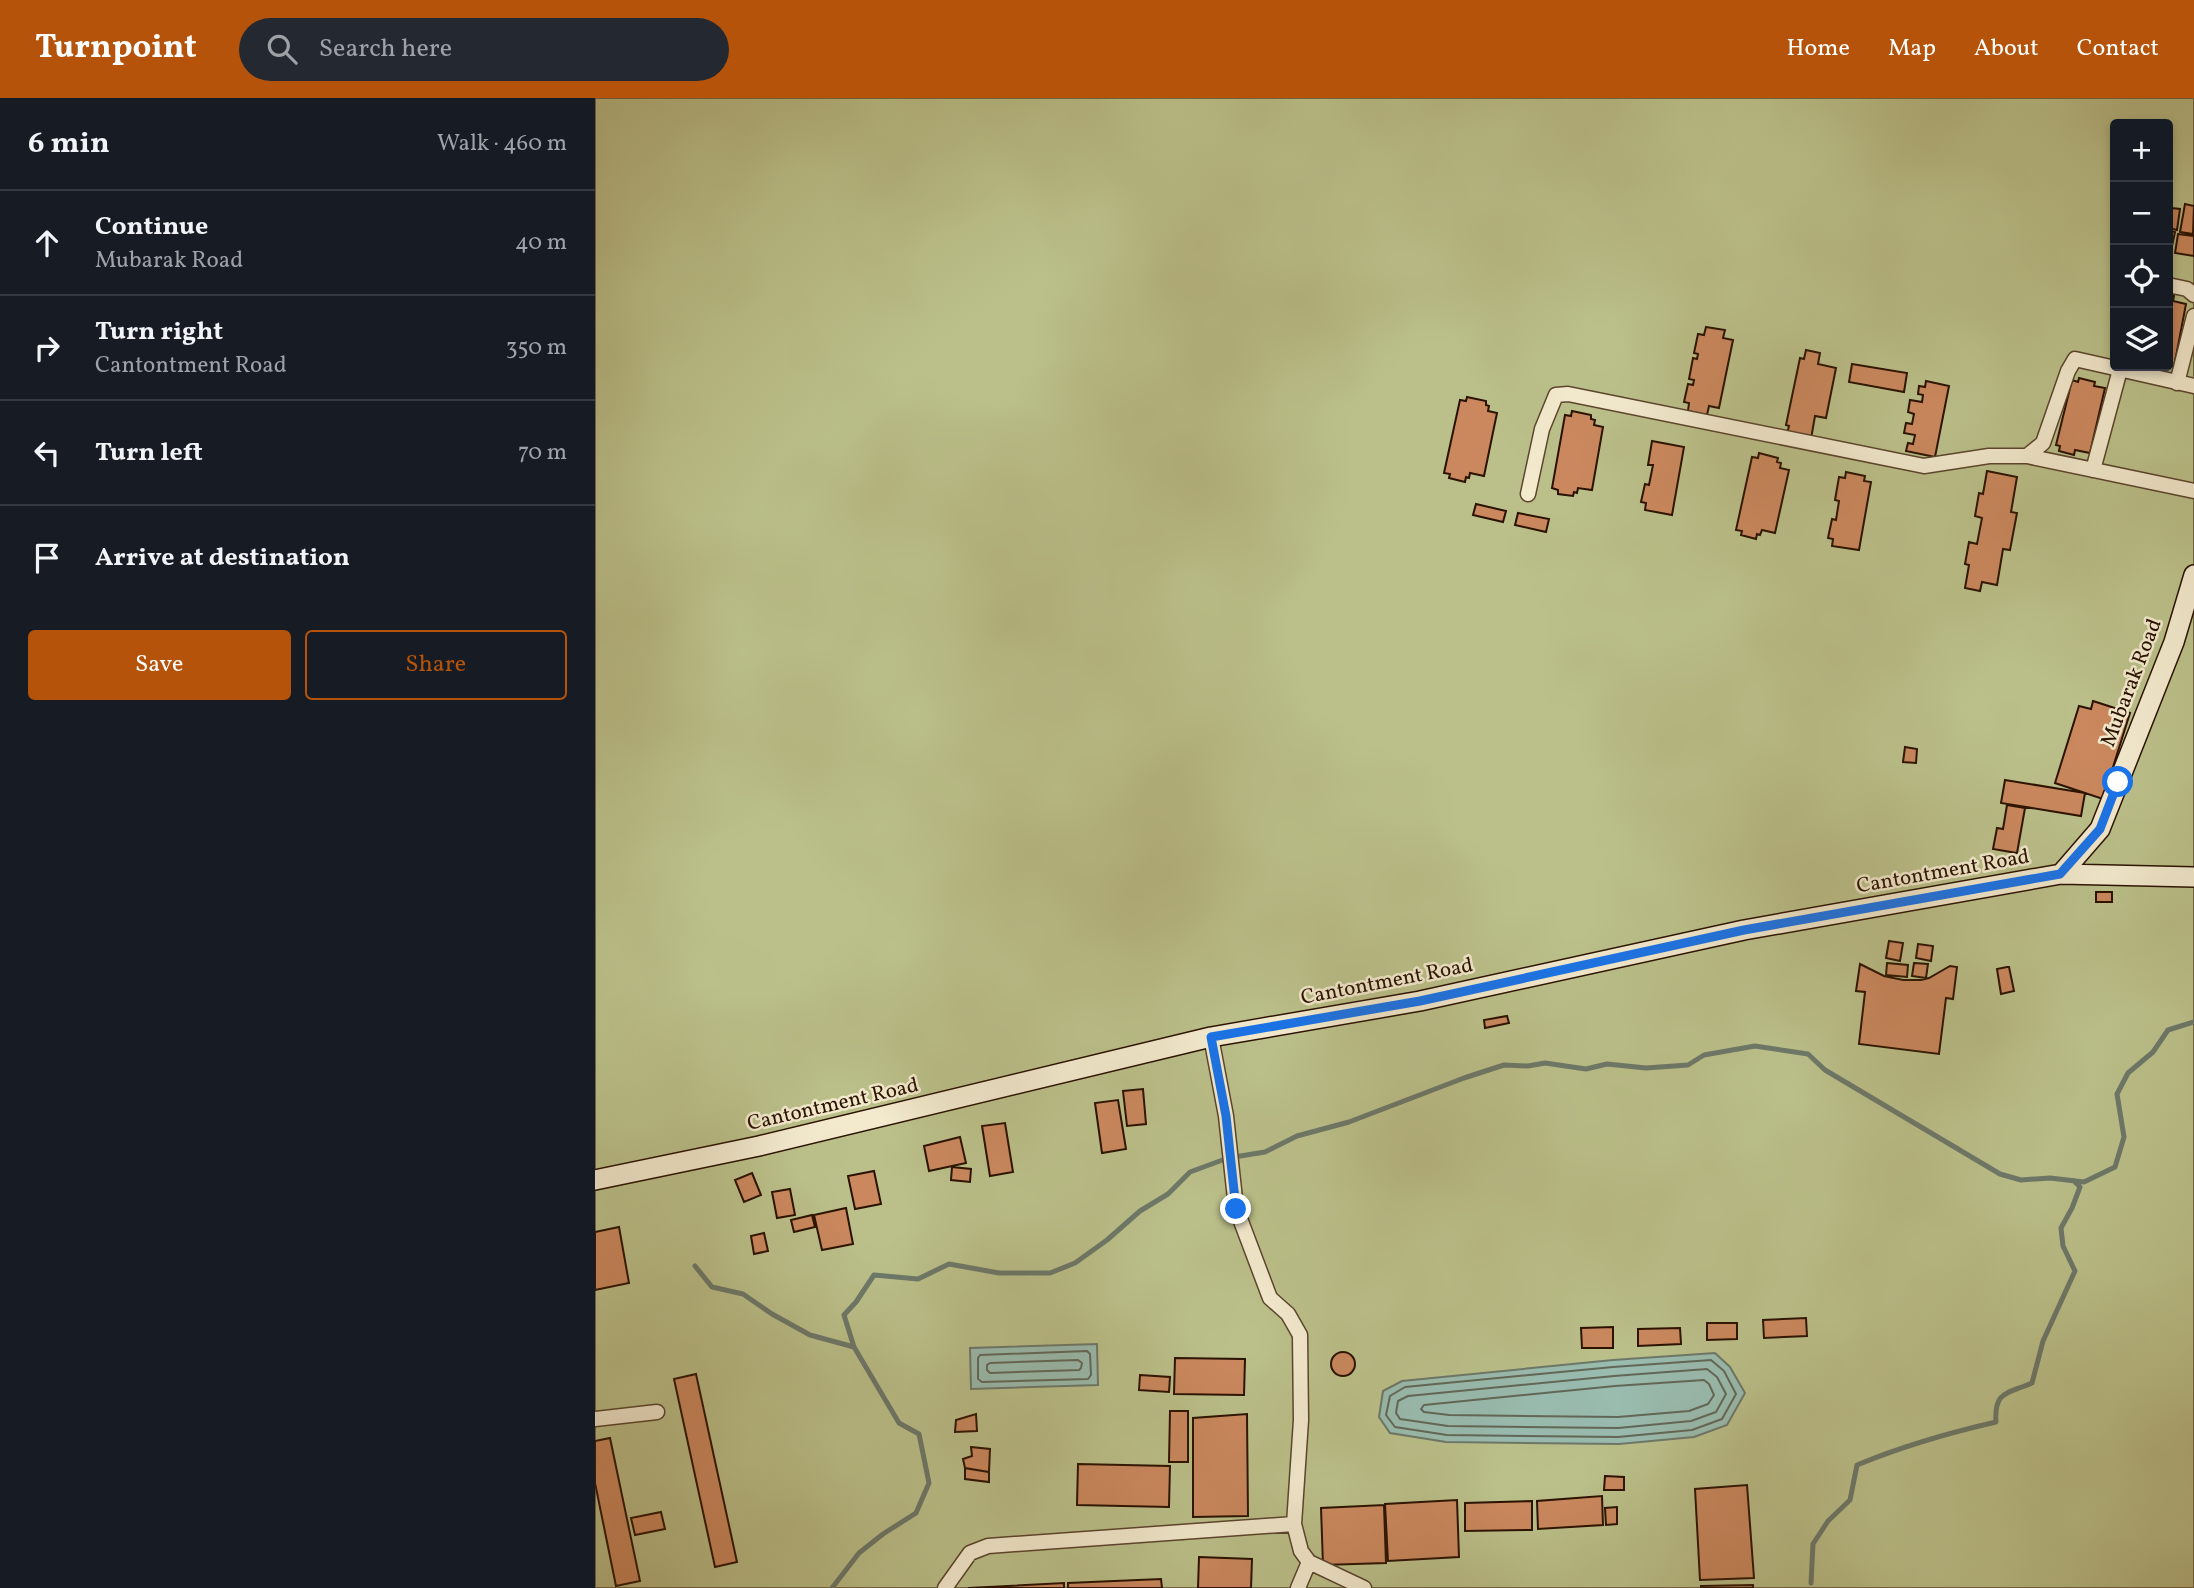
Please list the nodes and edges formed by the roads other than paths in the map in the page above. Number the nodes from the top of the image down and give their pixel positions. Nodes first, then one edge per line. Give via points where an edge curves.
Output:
1 (2173, 286) edge
2 (2194, 295) edge
3 (2194, 316) edge
4 (2110, 366) edge
5 (2120, 371) edge
6 (2132, 371) edge
7 (2177, 383) junction
8 (2194, 386) edge
9 (2027, 456) junction
10 (2093, 470) junction
11 (2194, 491) edge
12 (1528, 494) dead end
13 (2194, 575) edge
14 (2060, 874) junction
15 (2194, 877) edge
16 (1211, 1037) junction
17 (595, 1180) edge
18 (657, 1412) dead end
19 (595, 1419) edge
20 (1294, 1524) junction
21 (1309, 1562) junction
22 (944, 1588) edge
23 (1298, 1588) edge
24 (1364, 1588) edge

1 - 2 street
3 - 7 street
4 - 9 street via 2075,359 2043,443
5 - 10 street
6 - 7 street
7 - 8 street
9 - 10 street
9 - 12 street via 1989,456 1924,467 1568,394 1556,395 1542,429
10 - 11 street
13 - 14 street, Mubarak Road via 2174,642 2100,829
14 - 15 street, Cantontment Road
14 - 16 street, Cantontment Road via 1744,930 1420,1001
16 - 17 street, Cantontment Road
16 - 20 street via 1236,1209 1270,1298 1288,1314 1300,1335 1301,1420
18 - 19 street
20 - 21 street
20 - 22 street via 988,1546 970,1553
21 - 23 street
21 - 24 street

